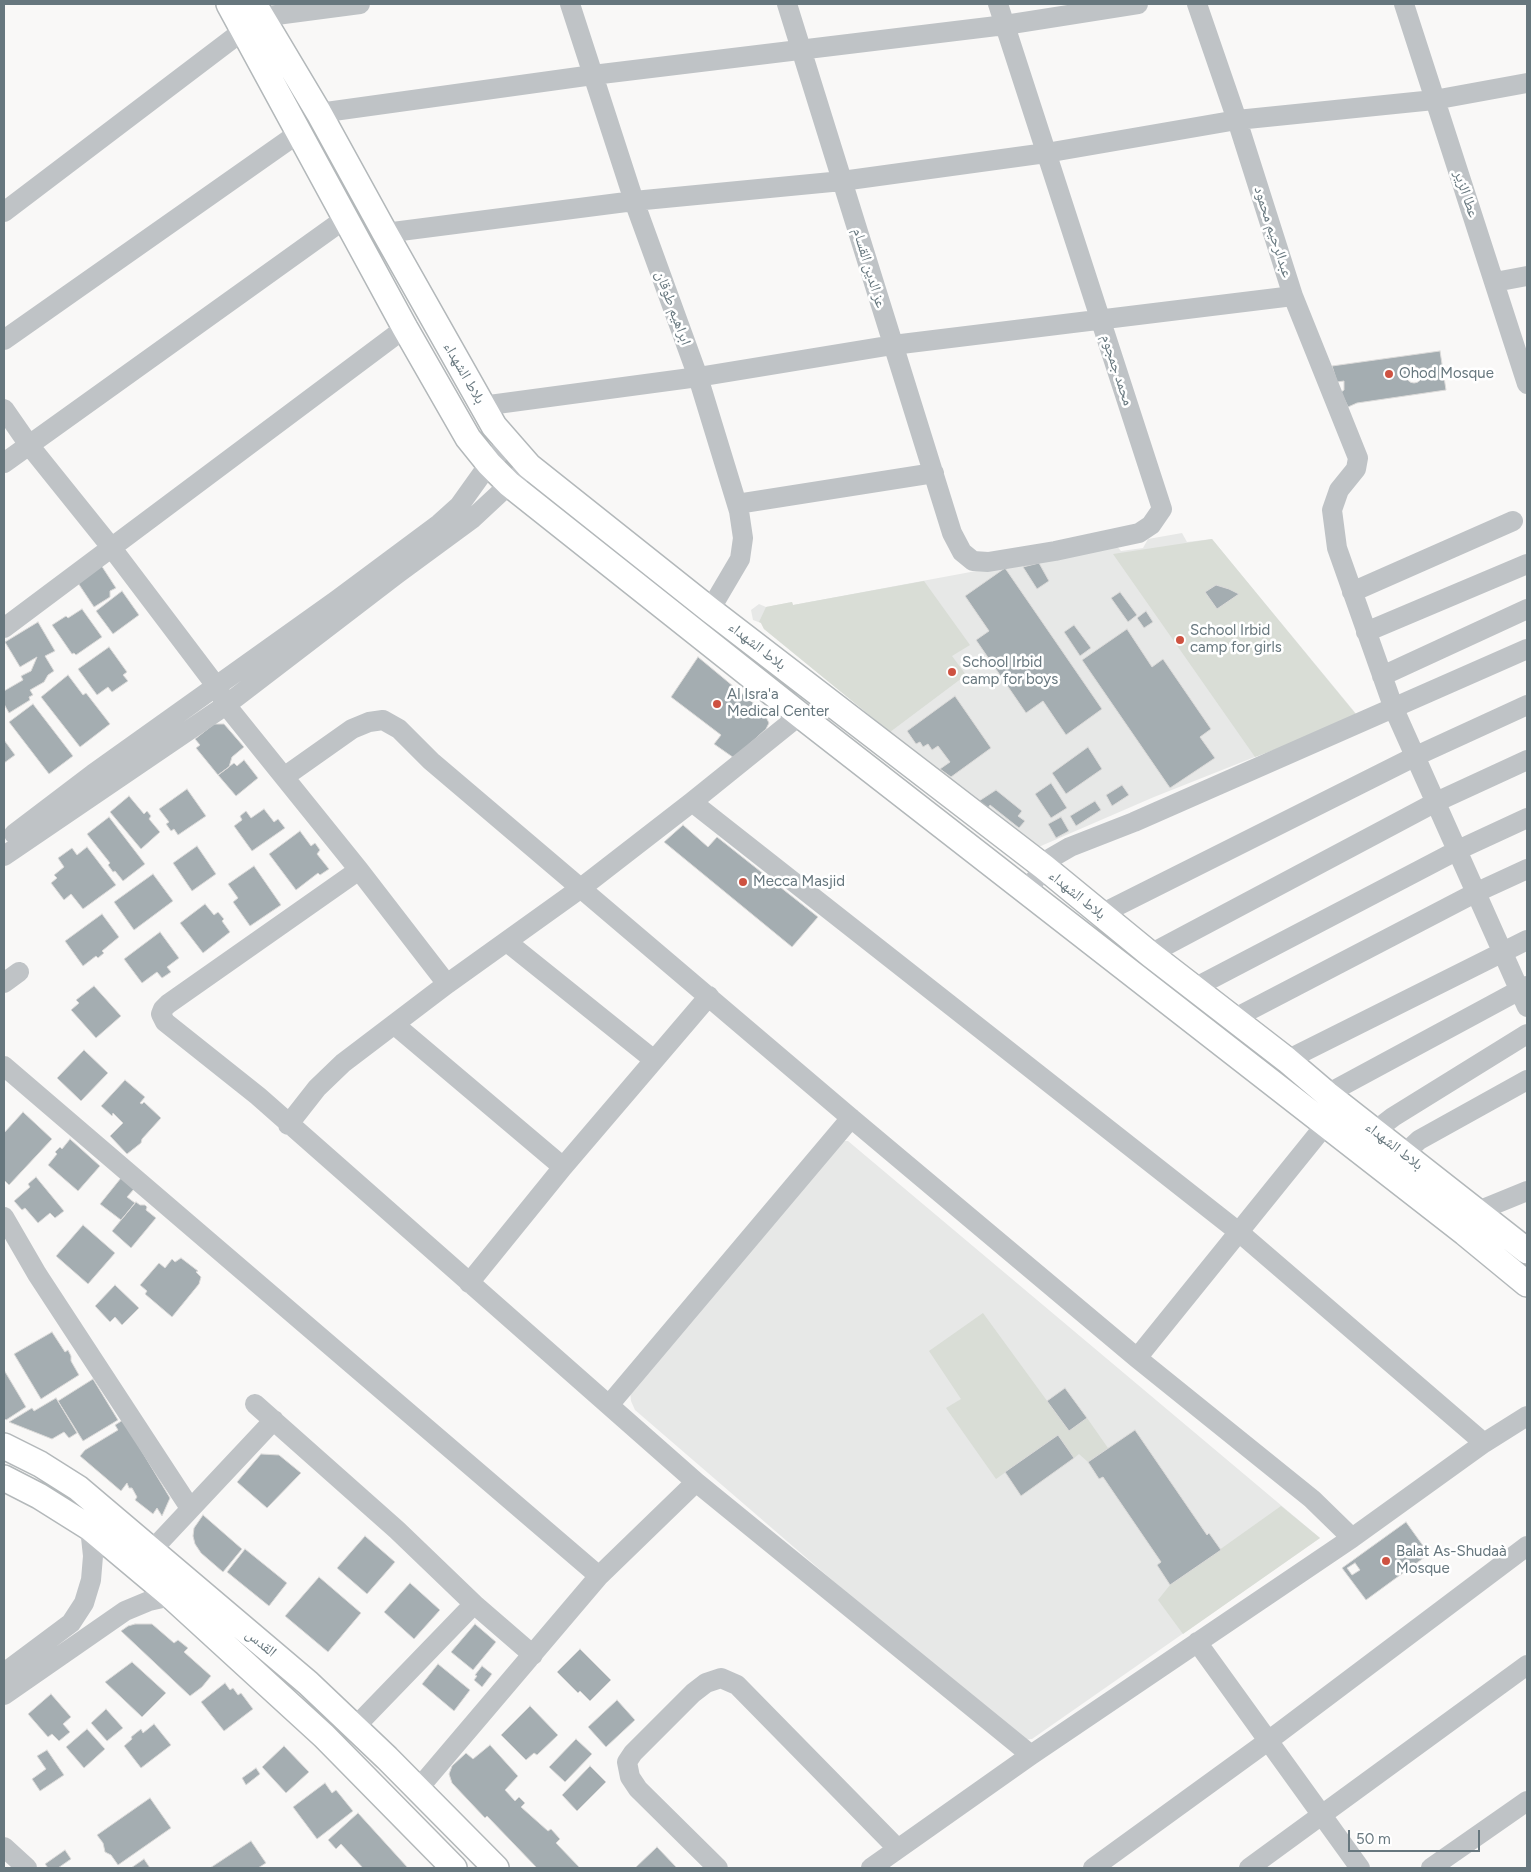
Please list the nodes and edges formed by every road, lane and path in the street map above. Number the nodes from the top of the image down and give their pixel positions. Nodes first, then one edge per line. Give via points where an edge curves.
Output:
1 (229, 4) edge
2 (360, 4) edge
3 (570, 4) edge
4 (787, 4) edge
5 (998, 4) edge
6 (1138, 4) edge
7 (1197, 4) edge
8 (1404, 4) edge
9 (253, 17) edge
10 (1005, 25) junction
11 (801, 51) junction
12 (593, 75) junction
13 (1527, 83) edge
14 (1434, 100) junction
15 (319, 113) junction
16 (1237, 120) junction
17 (300, 132) junction
18 (1046, 153) junction
19 (842, 181) junction
20 (634, 201) junction
21 (4, 212) edge
22 (346, 218) junction
23 (385, 233) junction
24 (1527, 276) edge
25 (1495, 282) junction
26 (1293, 296) junction
27 (1100, 318) junction
28 (405, 328) junction
29 (4, 340) edge
30 (893, 345) junction
31 (698, 377) junction
32 (1527, 384) edge
33 (482, 406) junction
34 (4, 409) edge
35 (508, 443) junction
36 (29, 445) junction
37 (4, 464) edge
38 (488, 464) junction
39 (529, 466) junction
40 (934, 473) junction
41 (509, 484) junction
42 (737, 504) junction
43 (1513, 521) dead end
44 (952, 533) joint
45 (111, 547) junction
46 (1527, 564) edge
47 (1352, 592) junction
48 (1527, 609) edge
49 (710, 610) junction
50 (4, 628) edge
51 (1366, 632) junction
52 (1527, 649) edge
53 (1382, 676) junction
54 (217, 687) junction
55 (226, 705) junction
56 (1527, 705) edge
57 (1394, 709) junction
58 (800, 715) junction
59 (1416, 756) junction
60 (1527, 760) edge
61 (284, 777) junction
62 (692, 802) junction
63 (1436, 802) junction
64 (1527, 818) edge
65 (4, 841) edge
66 (1458, 850) junction
67 (4, 856) edge
68 (1044, 867) junction
69 (1527, 869) edge
70 (359, 870) junction
71 (580, 888) junction
72 (1026, 892) junction
73 (1475, 893) junction
74 (1101, 914) junction
75 (1527, 940) edge
76 (507, 942) junction
77 (1504, 953) junction
78 (1150, 954) junction
79 (448, 984) junction
80 (1194, 988) junction
81 (1525, 995) edge
82 (710, 996) junction
83 (1233, 1019) junction
84 (395, 1025) junction
85 (1527, 1034) edge
86 (654, 1060) junction
87 (1287, 1060) junction
88 (4, 1066) edge
89 (1527, 1080) edge
90 (1328, 1094) junction
91 (851, 1118) junction
92 (1326, 1124) junction
93 (288, 1125) junction
94 (1375, 1131) junction
95 (1404, 1154) junction
96 (562, 1167) junction
97 (1527, 1191) edge
98 (1478, 1211) junction
99 (4, 1217) edge
100 (1240, 1233) junction
101 (1466, 1233) junction
102 (1527, 1251) edge
103 (469, 1283) junction
104 (1527, 1284) edge
105 (1137, 1358) junction
106 (255, 1404) dead end
107 (609, 1405) junction
108 (274, 1420) junction
109 (1524, 1425) edge
110 (1484, 1443) junction
111 (4, 1446) edge
112 (4, 1478) edge
113 (696, 1482) junction
114 (190, 1508) junction
115 (90, 1528) junction
116 (1352, 1538) junction
117 (1527, 1546) edge
118 (152, 1550) junction
119 (599, 1576) junction
120 (171, 1596) junction
121 (474, 1604) junction
122 (1197, 1642) junction
123 (533, 1654) junction
124 (1527, 1665) edge
125 (4, 1673) edge
126 (4, 1695) edge
127 (355, 1727) junction
128 (1268, 1741) junction
129 (1031, 1755) junction
130 (418, 1789) junction
131 (1527, 1801) edge
132 (1323, 1816) junction
133 (4, 1847) edge
134 (898, 1849) junction
135 (27, 1868) edge
136 (454, 1868) edge
137 (496, 1868) edge
138 (718, 1868) edge
139 (871, 1868) edge
140 (1093, 1868) edge
141 (1249, 1868) edge
142 (1360, 1868) edge
143 (1431, 1868) edge

1 - 9 main road
2 - 9 street
3 - 12 street, ابراهيم طوقان
4 - 11 street, عز الدين القسام
5 - 10 street, محمد جمجوم
6 - 10 street
7 - 16 street, عبدالرحيم محمود
8 - 14 street, عطا الزير
9 - 15 main road, بلاط الشهداء
9 - 17 main road
9 - 21 street
10 - 11 street
10 - 18 street, محمد جمجوم
11 - 12 street
11 - 19 street, عز الدين القسام
12 - 15 street
12 - 20 street, ابراهيم طوقان
13 - 14 street
14 - 16 street
14 - 25 street, عطا الزير
15 - 23 main road, بلاط الشهداء
16 - 18 street
16 - 26 street, عبدالرحيم محمود
17 - 22 main road
17 - 29 street
18 - 19 street
18 - 27 street, محمد جمجوم
19 - 20 street
19 - 30 street, عز الدين القسام
20 - 23 street
20 - 31 street, ابراهيم طوقان
22 - 28 main road
22 - 36 street
23 - 33 main road, بلاط الشهداء
24 - 25 street
25 - 32 street, عطا الزير
26 - 27 street
26 - 47 street, عبدالرحيم محمود via 1358,458 1356,469 1338,490 1332,510 1337,548
27 - 30 street
27 - 44 street, محمد جمجوم via 1162,509 1157,518 1139,533 1120,538 988,562 973,561 962,552
28 - 38 main road via 468,438
28 - 45 street
30 - 31 street
30 - 40 street, عز الدين القسام
31 - 33 street
31 - 42 street, ابراهيم طوقان
33 - 35 main road, بلاط الشهداء
34 - 36 street
35 - 38 street
35 - 39 main road, بلاط الشهداء
36 - 37 street
36 - 45 street
38 - 41 main road
38 - 54 street via 459,506 439,524
39 - 41 street
39 - 49 main road, بلاط الشهداء
40 - 42 street
40 - 44 street, عز الدين القسام
41 - 55 street via 472,519
41 - 58 main road
42 - 49 street, ابراهيم طوقان via 743,538 740,559
43 - 47 street
45 - 50 street
45 - 54 street
46 - 51 street
47 - 51 street
48 - 53 street
49 - 68 main road, بلاط الشهداء
51 - 53 street
52 - 57 street
53 - 57 street
54 - 55 street
54 - 65 street
55 - 61 street
55 - 67 street
56 - 59 street
57 - 59 street
57 - 68 street via 1070,847 1051,858
58 - 62 street
58 - 72 main road
59 - 63 street
59 - 74 street
60 - 63 street
61 - 70 street
61 - 71 street via 352,729 384,720 399,729 431,761
62 - 71 street
62 - 100 street
63 - 66 street
63 - 78 street
64 - 66 street
66 - 73 street
66 - 80 street
68 - 72 street
68 - 74 main road, بلاط الشهداء
69 - 73 street
70 - 79 street
70 - 93 street via 168,1004 161,1014 169,1026 258,1096
71 - 76 street
71 - 82 street
72 - 92 main road
73 - 77 street
73 - 83 street
74 - 78 main road, بلاط الشهداء
75 - 77 street
76 - 79 street
76 - 86 street
77 - 81 street
77 - 87 street
78 - 80 main road, بلاط الشهداء
79 - 84 street
80 - 83 main road, بلاط الشهداء
81 - 90 street
82 - 86 street
82 - 91 street
83 - 87 main road, بلاط الشهداء
84 - 93 street via 343,1063 317,1088
84 - 96 street
85 - 94 street via 1393,1116
86 - 96 street
87 - 90 main road, بلاط الشهداء
88 - 119 street
89 - 95 street via 1419,1140
90 - 94 main road, بلاط الشهداء
91 - 105 street
91 - 107 street
92 - 100 street
92 - 101 main road
93 - 103 street
94 - 95 main road, بلاط الشهداء
95 - 98 main road, بلاط الشهداء
96 - 103 street
97 - 98 street
98 - 101 street
98 - 102 main road, بلاط الشهداء
99 - 114 street via 37,1274
100 - 105 street
100 - 110 street
101 - 104 main road
103 - 107 street
105 - 116 street via 1312,1499
106 - 108 street
107 - 113 street
108 - 114 street
108 - 121 street via 398,1530
109 - 110 street
110 - 116 street
111 - 118 main road, القدس via 78,1488
112 - 115 main road, القدس
113 - 119 street
113 - 129 street
114 - 118 street
115 - 120 main road, القدس
115 - 125 street via 93,1556 91,1580 84,1603 71,1623
116 - 122 street
117 - 128 street
118 - 127 main road, القدس
119 - 123 street
120 - 126 street via 125,1611
120 - 136 main road, القدس via 324,1736
121 - 123 street
121 - 127 street
122 - 128 street
122 - 129 street
123 - 130 street
124 - 132 street
127 - 130 main road, القدس
128 - 132 street
128 - 140 street
129 - 134 street
130 - 137 main road, القدس
131 - 143 street
132 - 141 street
132 - 142 street
133 - 135 street
134 - 138 street via 737,1685 721,1678 706,1683 693,1693 633,1753 628,1762 630,1777 638,1790
134 - 139 street

